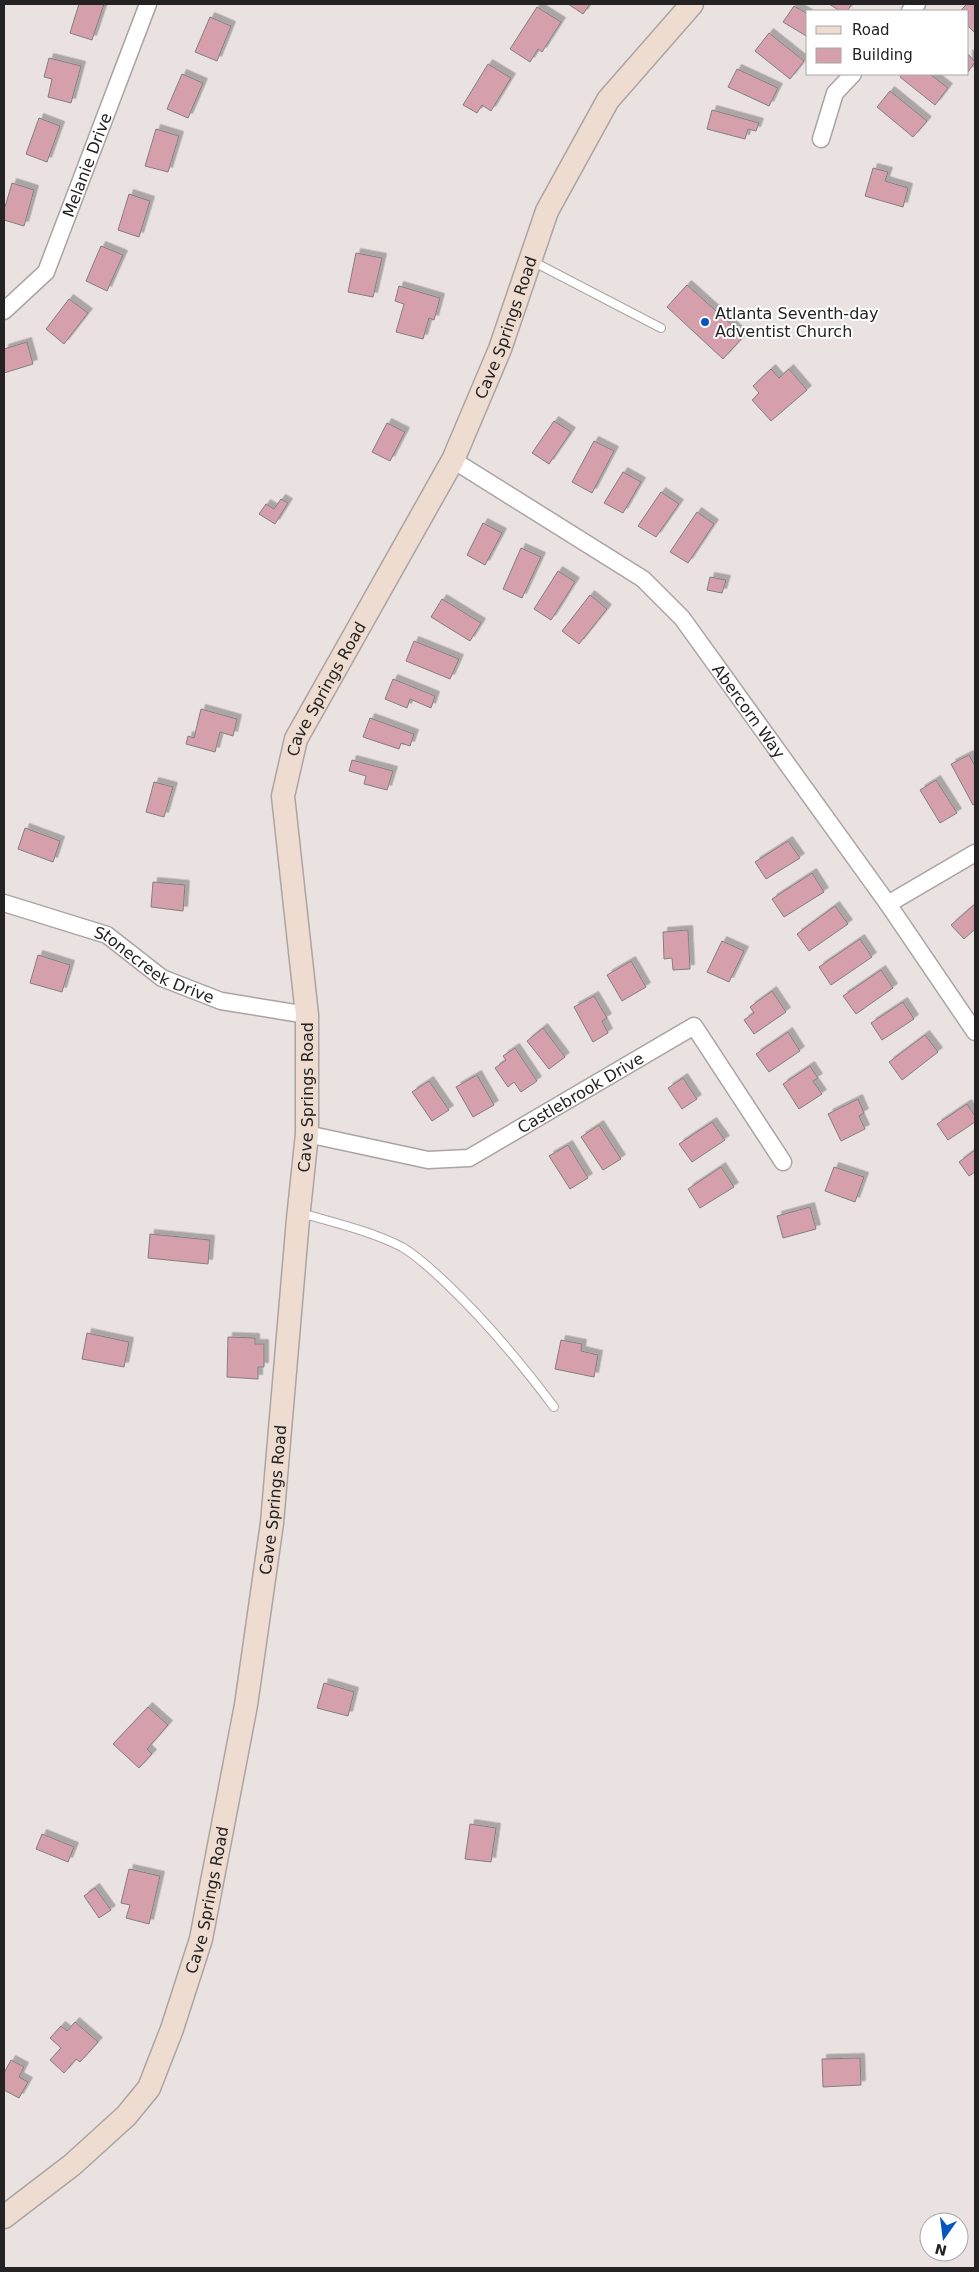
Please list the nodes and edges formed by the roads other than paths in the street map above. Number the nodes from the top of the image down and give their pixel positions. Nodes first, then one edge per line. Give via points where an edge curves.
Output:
1 (148, 4) edge
2 (692, 4) edge
3 (852, 75) edge
4 (821, 139) dead end
5 (530, 260) junction
6 (4, 311) edge
7 (661, 328) dead end
8 (453, 460) junction
9 (975, 852) edge
10 (4, 903) edge
11 (888, 904) junction
12 (307, 1015) junction
13 (975, 1032) edge
14 (308, 1134) junction
15 (783, 1162) dead end
16 (299, 1212) junction
17 (554, 1407) dead end
18 (4, 2217) edge

1 - 6 street, Melanie Drive via 46,272
2 - 5 street, Cave Springs Road via 608,100 547,211
3 - 4 street via 835,93
5 - 7 lane
5 - 8 street, Cave Springs Road via 500,350
8 - 11 street, Abercorn Way via 643,579 682,618
8 - 12 street, Cave Springs Road via 296,739 283,796
9 - 11 street
10 - 12 street, Stonecreek Drive via 107,935 162,978 221,1001
11 - 13 street, Abercorn Way
12 - 14 street, Cave Springs Road
14 - 15 street, Castlebrook Drive via 428,1160 468,1158 694,1026
14 - 16 street, Cave Springs Road
16 - 17 lane via 368,1232 426,1264 472,1308
16 - 18 street, Cave Springs Road via 272,1523 246,1705 201,1939 149,2088 126,2116 72,2165

